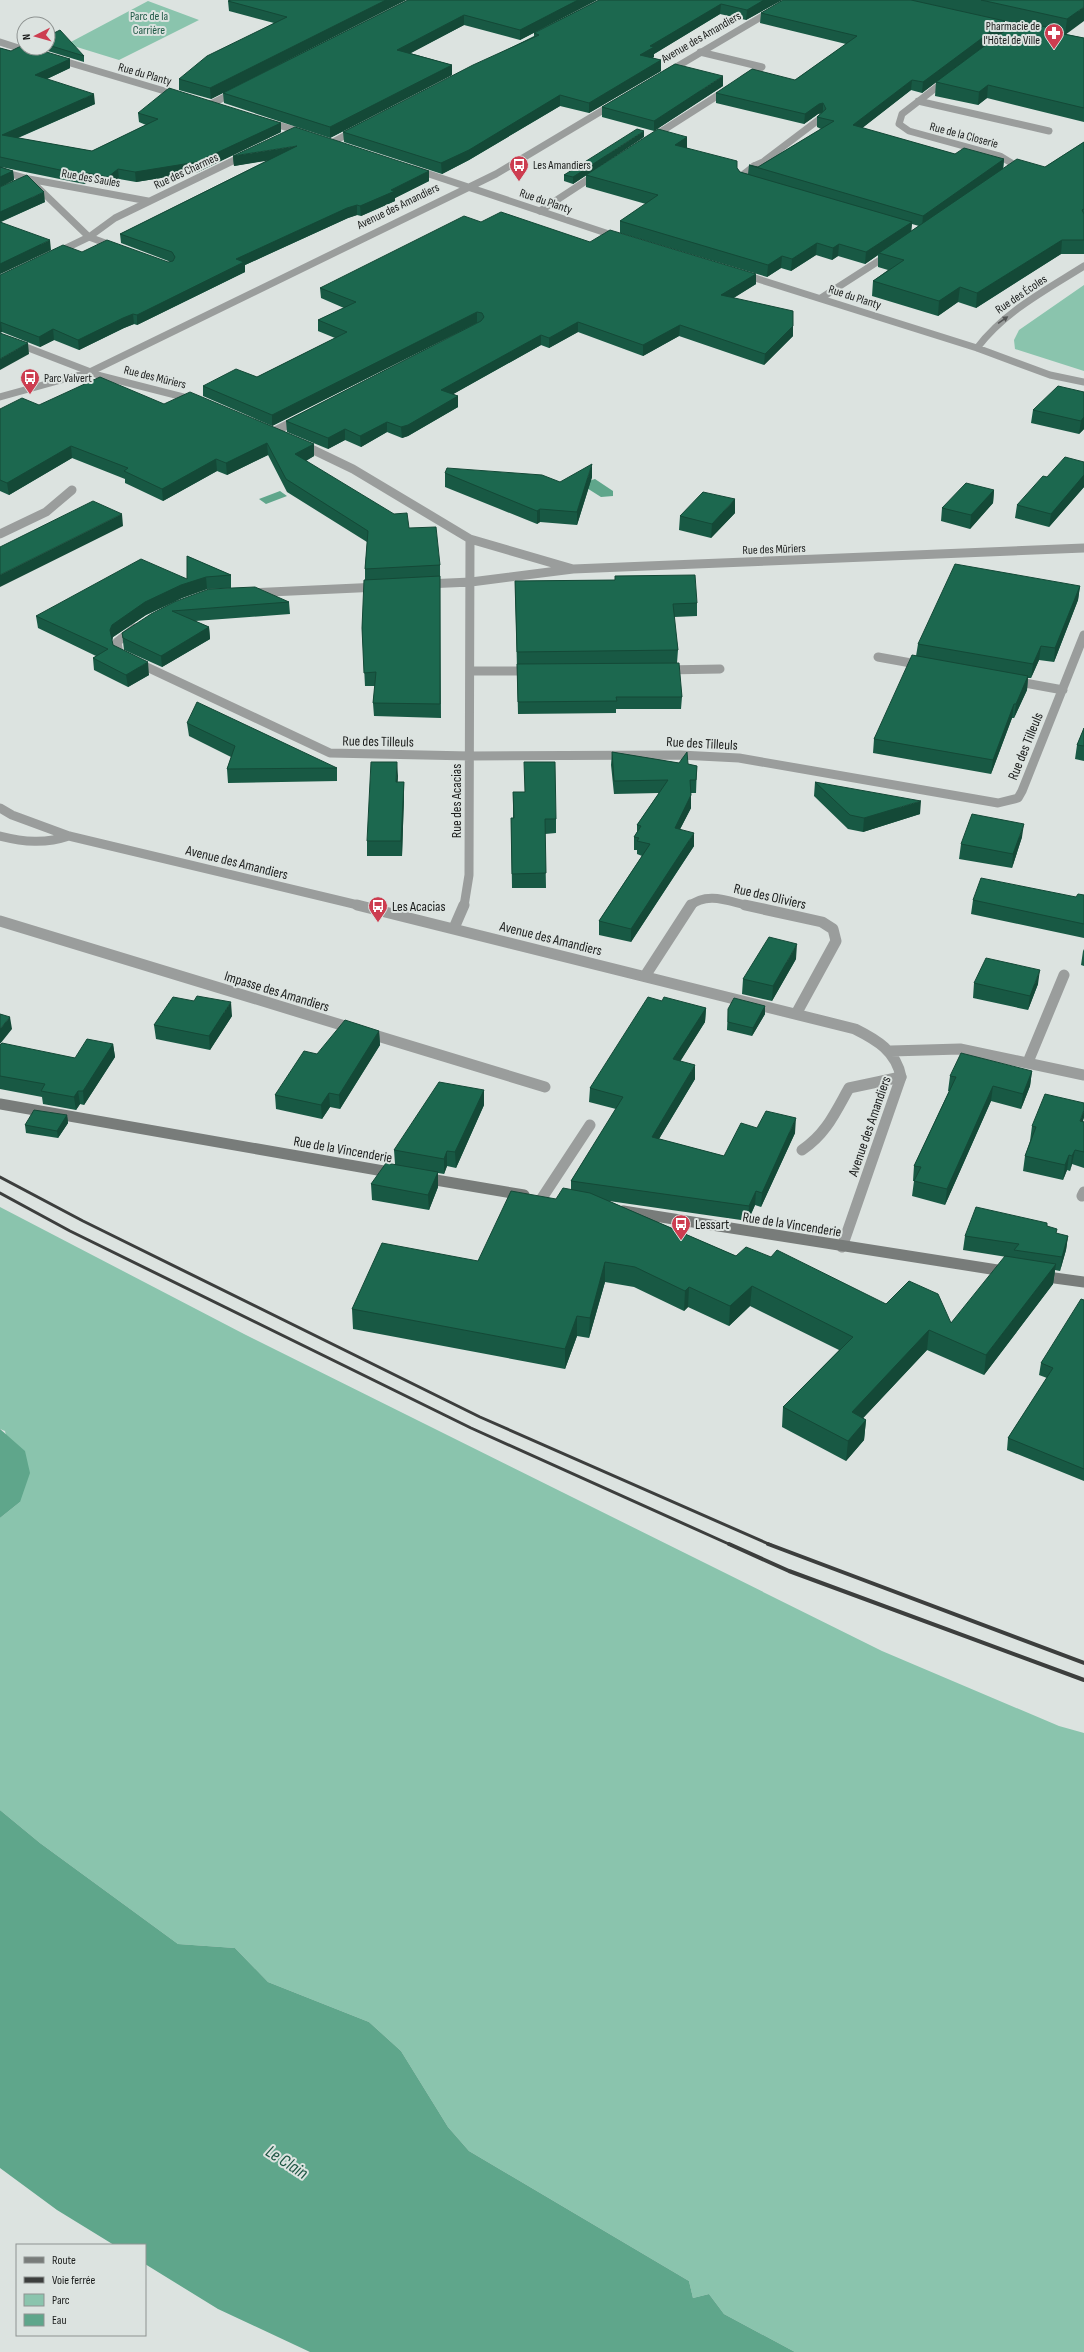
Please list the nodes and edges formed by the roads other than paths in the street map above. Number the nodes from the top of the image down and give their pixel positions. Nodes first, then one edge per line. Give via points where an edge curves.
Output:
1 (790, 0) edge
2 (0, 42) edge
3 (16, 47) edge
4 (700, 52) junction
5 (48, 57) edge
6 (659, 76) edge
7 (950, 78) edge
8 (244, 87) edge
9 (625, 97) edge
10 (187, 98) edge
11 (918, 102) junction
12 (224, 108) edge
13 (821, 118) edge
14 (263, 120) edge
15 (362, 127) edge
16 (296, 131) junction
17 (1049, 131) dead end
18 (286, 135) edge
19 (311, 135) edge
20 (325, 140) edge
21 (647, 141) edge
22 (333, 142) junction
23 (340, 144) edge
24 (252, 152) edge
25 (408, 167) edge
26 (0, 171) edge
27 (602, 171) edge
28 (1002, 178) edge
29 (29, 179) junction
30 (756, 184) edge
31 (469, 187) junction
32 (0, 192) edge
33 (148, 201) junction
34 (540, 211) junction
35 (89, 237) junction
36 (627, 240) edge
37 (898, 248) edge
38 (126, 250) edge
39 (48, 257) edge
40 (1084, 266) edge
41 (735, 272) edge
42 (821, 298) junction
43 (0, 337) edge
44 (977, 348) junction
45 (90, 372) junction
46 (1084, 382) edge
47 (0, 397) edge
48 (202, 403) edge
49 (308, 414) edge
50 (72, 490) dead end
51 (0, 534) edge
52 (470, 539) junction
53 (1084, 548) edge
54 (573, 570) junction
55 (471, 582) junction
56 (416, 585) edge
57 (392, 586) edge
58 (241, 593) edge
59 (141, 625) edge
60 (1084, 635) edge
61 (878, 657) dead end
62 (1073, 664) junction
63 (1084, 665) edge
64 (932, 667) edge
65 (720, 669) dead end
66 (658, 670) edge
67 (471, 671) junction
68 (541, 671) edge
69 (1001, 679) edge
70 (1063, 690) junction
71 (470, 756) junction
72 (0, 808) edge
73 (0, 836) edge
74 (69, 836) junction
75 (0, 921) edge
76 (454, 928) junction
77 (1064, 975) dead end
78 (645, 976) junction
79 (796, 1014) junction
80 (891, 1051) junction
81 (1028, 1062) junction
82 (1084, 1075) edge
83 (901, 1077) junction
84 (545, 1087) dead end
85 (0, 1104) edge
86 (590, 1125) dead end
87 (802, 1150) dead end
88 (542, 1198) junction
89 (557, 1200) edge
90 (611, 1209) edge
91 (842, 1247) junction
92 (1084, 1282) edge

1 - 4 street, Avenue des Amandiers
2 - 3 street
4 - 6 street, Avenue des Amandiers
4 - 21 street via 762,67
5 - 10 street, Rue du Planty
7 - 11 street, Rue de la Closerie
8 - 12 street via 208,103
9 - 31 street, Avenue des Amandiers via 496,174
11 - 17 street, Rue de la Closerie
11 - 28 street, Rue de la Closerie via 898,119 903,128 1008,160 1013,164 1013,169
13 - 30 street via 740,177
14 - 16 street
15 - 22 street
16 - 18 street
16 - 19 street
20 - 22 street
22 - 23 street
24 - 33 street, Rue des Charmes
25 - 31 street, Rue du Planty
26 - 29 street, Rue des Saules
27 - 34 street
29 - 32 street
29 - 33 street, Rue des Saules
29 - 35 street, Rue des Saules
31 - 34 street, Rue du Planty
31 - 45 street, Avenue des Amandiers
33 - 35 street, Rue des Charmes via 115,218
34 - 36 street, Rue du Planty
35 - 38 street
35 - 39 street, Rue des Charmes
37 - 42 street
44 -> 40 street, Rue des Écoles via 984,336 1000,321
41 - 42 street, Rue du Planty
42 - 44 street, Rue du Planty
43 - 45 street, Rue des Mûriers
44 - 46 street, Rue du Planty via 1050,374
45 - 47 street, Avenue des Amandiers
45 - 48 street, Rue des Mûriers via 188,397
49 - 52 street, Rue des Mûriers via 269,431 347,466
50 - 51 street via 46,512
52 - 54 street, Rue des Mûriers
52 - 55 street
53 - 54 street, Rue des Mûriers
54 - 55 street
55 - 56 street
55 - 67 street, Rue des Acacias
57 - 58 street
59 - 71 street, Rue des Tilleuls via 117,642 119,654 321,750 349,755
60 - 62 street, Rue des Tilleuls
61 - 64 street
62 - 63 street
62 - 70 street, Rue des Tilleuls
65 - 66 street
67 - 68 street
67 - 71 street, Rue des Acacias
69 - 70 street
70 - 71 street, Rue des Tilleuls via 1018,798 998,803 739,758 680,755
71 - 76 street, Rue des Acacias via 467,895 462,914
72 - 74 street, Avenue des Amandiers
73 - 74 street via 30,843 55,841
74 - 76 street, Avenue des Amandiers
75 - 84 street, Impasse des Amandiers
76 - 78 street, Avenue des Amandiers
77 - 81 street
78 - 79 street, Avenue des Amandiers
78 - 79 street, Rue des Oliviers via 690,906 698,899 714,898 822,922 833,929 836,942
79 - 80 street, Avenue des Amandiers via 855,1029 876,1039
80 - 81 street via 960,1049
80 - 83 street, Avenue des Amandiers via 900,1067
81 - 82 street
83 - 87 street via 849,1088 825,1130 817,1140
83 - 91 street, Avenue des Amandiers
85 - 88 main road, Rue de la Vincenderie
86 - 88 street
88 - 89 main road, Rue de la Vincenderie
90 - 91 main road, Rue de la Vincenderie
91 - 92 main road, Rue de la Vincenderie

